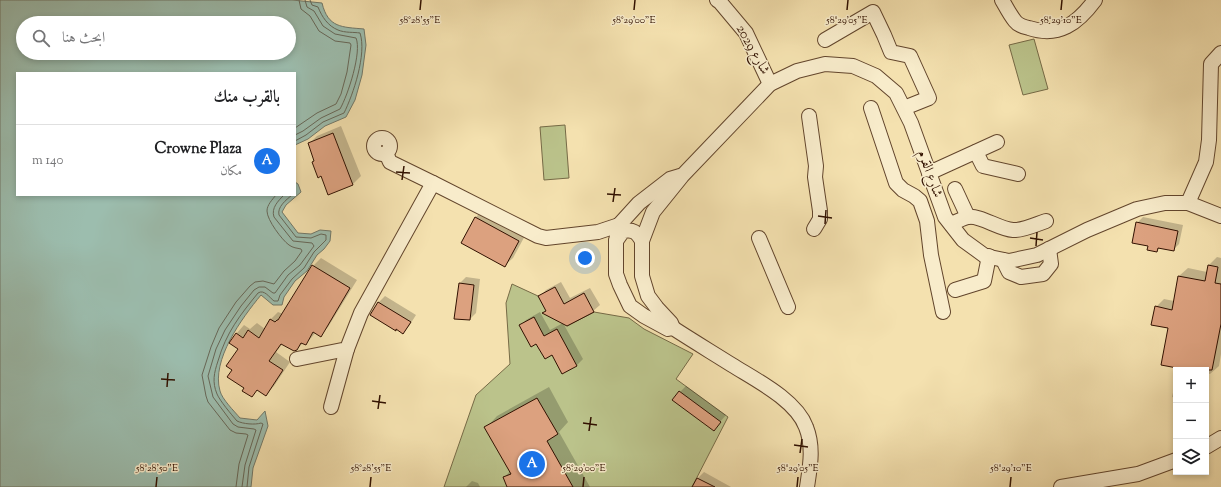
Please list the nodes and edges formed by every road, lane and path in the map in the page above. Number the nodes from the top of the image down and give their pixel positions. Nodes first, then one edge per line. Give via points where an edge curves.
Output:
1 (716, 0) edge
2 (1002, 0) edge
3 (1095, 0) edge
4 (824, 40) dead end
5 (1221, 53) edge
6 (770, 84) junction
7 (871, 108) dead end
8 (904, 108) junction
9 (809, 116) dead end
10 (997, 142) dead end
11 (976, 152) junction
12 (386, 153) dead end
13 (929, 173) junction
14 (1018, 174) dead end
15 (682, 176) junction
16 (433, 183) junction
17 (955, 189) dead end
18 (1188, 203) junction
19 (1221, 216) edge
20 (968, 217) junction
21 (1046, 221) dead end
22 (951, 224) junction
23 (619, 225) junction
24 (814, 229) dead end
25 (759, 238) dead end
26 (616, 241) junction
27 (642, 241) junction
28 (1049, 249) junction
29 (989, 256) junction
30 (1003, 260) junction
31 (642, 276) junction
32 (620, 285) junction
33 (955, 290) dead end
34 (788, 307) dead end
35 (943, 312) dead end
36 (673, 328) junction
37 (347, 349) junction
38 (297, 359) dead end
39 (331, 407) dead end
40 (1221, 438) edge
41 (1209, 445) edge
42 (1173, 461) edge
43 (807, 487) edge
44 (1061, 487) edge

1 - 6 street, 2029 شارع via 746,33
2 - 3 street via 1021,26 1044,32 1067,27 1079,19
4 - 8 street via 873,12 891,52 910,56 929,98
5 - 18 street via 1211,64 1206,162
6 - 8 street, شارع القرم via 796,70 825,64 853,66 876,76 896,93
6 - 15 street, شارع القرم
7 - 35 street via 896,183 920,201 927,221 931,256
8 - 13 street, شارع القرم
9 - 24 street via 820,211 820,219
10 - 11 street
11 - 13 street
11 - 14 street via 983,166
12 - 16 street via 390,162
13 - 22 street, شارع القرم via 945,217
15 - 23 street, شارع القرم via 670,179 639,203
15 - 27 street, شارع القرم via 653,212
16 - 23 street via 546,238 598,232
16 - 37 street via 361,313
17 - 20 street
18 - 19 street, شارع القرم
18 - 28 street, شارع القرم via 1165,203 1137,209
20 - 21 street via 1014,231
20 - 22 street
22 - 29 street, شارع القرم via 963,240 985,256
23 - 26 street, شارع القرم
25 - 34 street
26 - 27 street via 623,231 628,230 638,234
26 - 32 street, شارع القرم via 616,274
27 - 31 street, شارع القرم
28 - 30 street, شارع القرم via 1037,255
28 - 30 street via 1051,264 1043,274 1021,277 1009,272
29 - 30 street, شارع القرم
29 - 33 street via 984,281
31 - 32 street via 636,289 631,291
31 - 36 street, شارع القرم via 648,296
32 - 36 street, شارع القرم via 630,306 668,329
36 - 43 street, شارع القرم via 777,393 795,409 806,425 810,438 811,463
37 - 38 street
37 - 39 street
40 - 41 street
42 - 44 street via 1138,474

